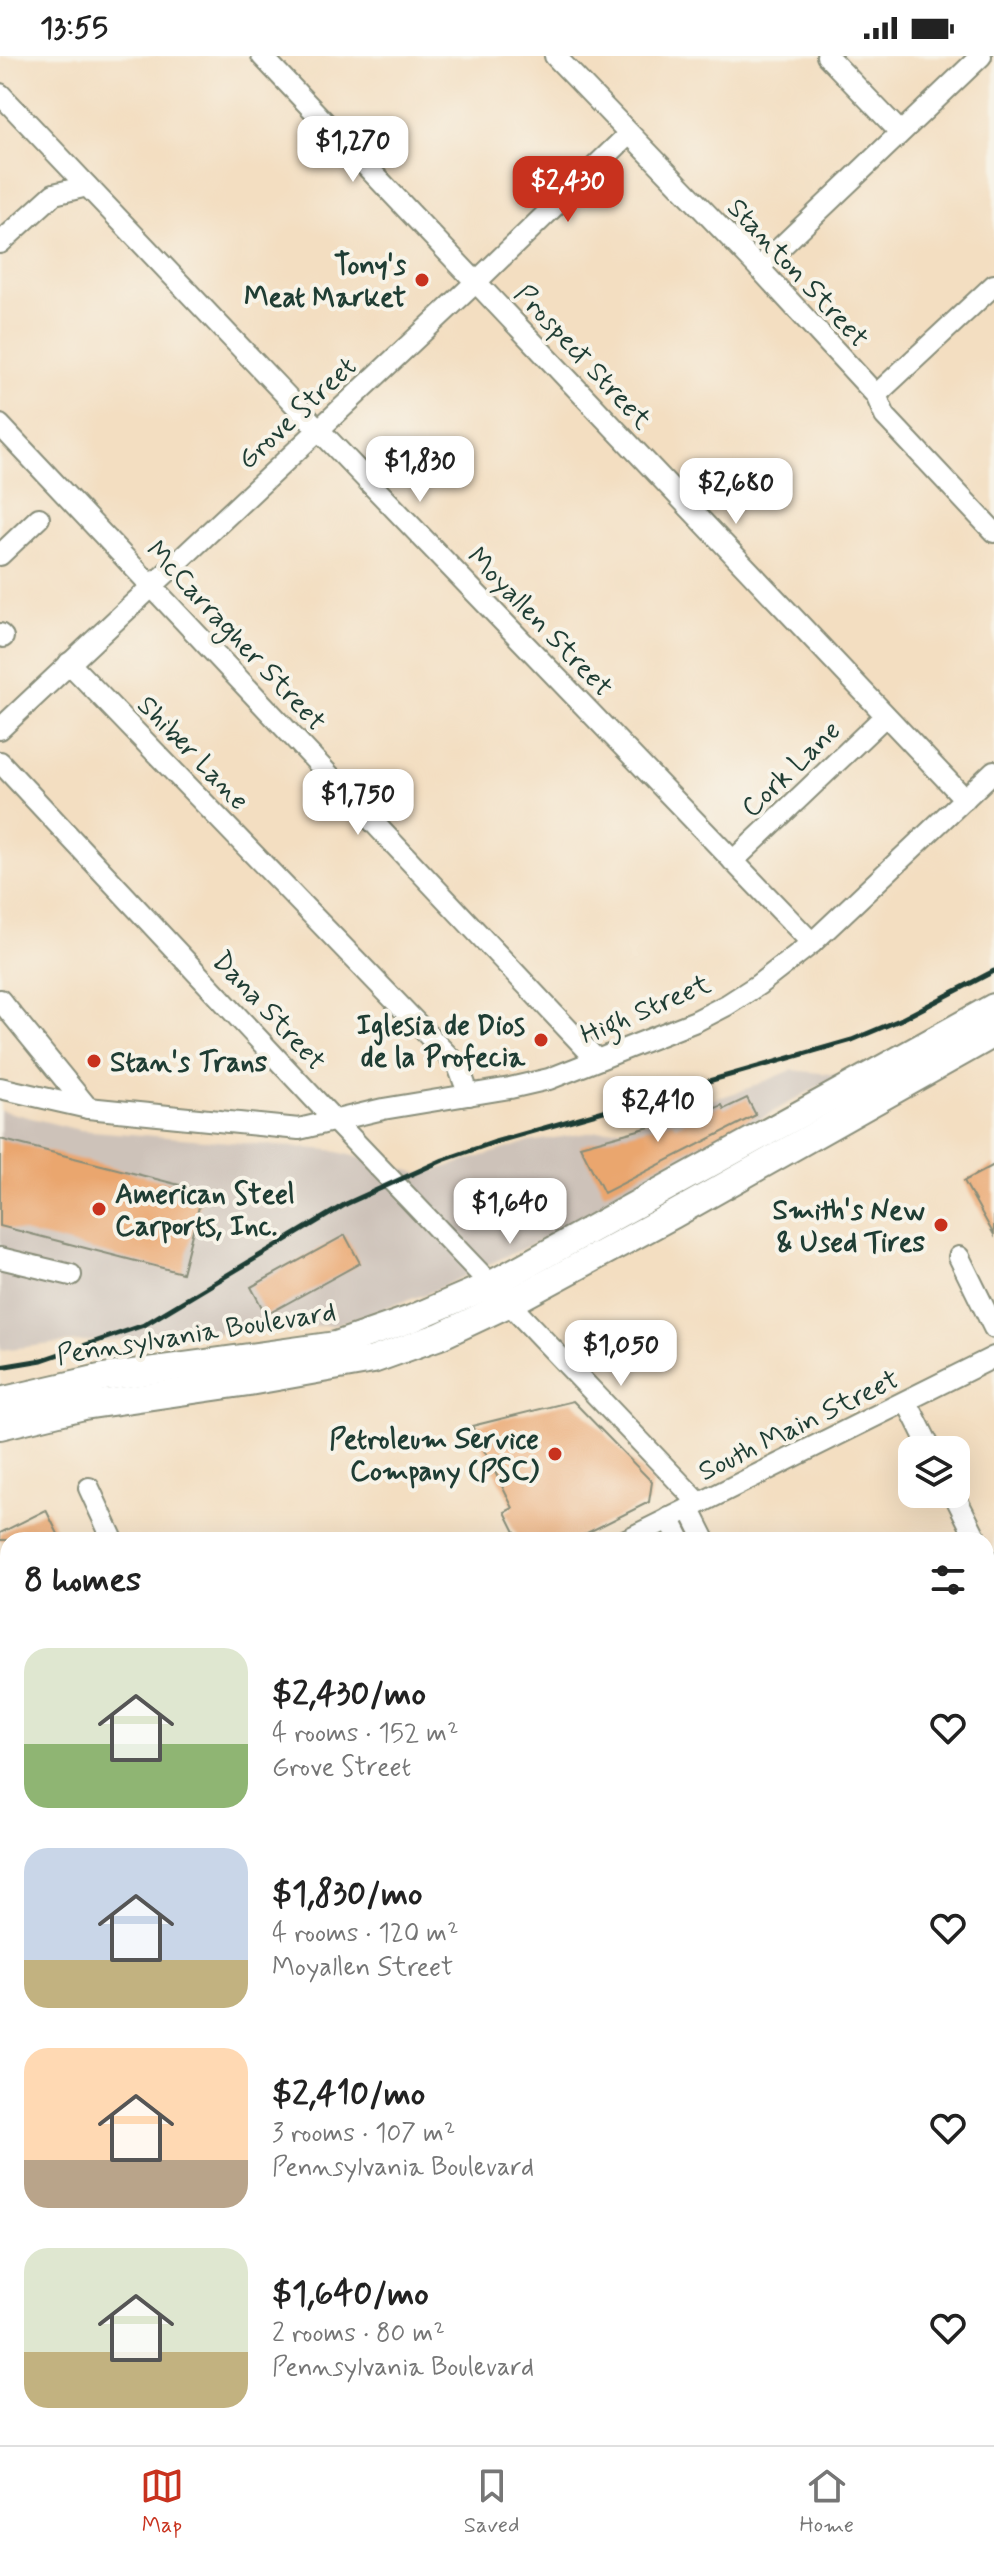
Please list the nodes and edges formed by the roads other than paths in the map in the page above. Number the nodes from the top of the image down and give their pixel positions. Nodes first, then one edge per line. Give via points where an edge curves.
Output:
1 (262, 56) edge
2 (555, 56) edge
3 (827, 56) edge
4 (981, 56) edge
5 (0, 94) edge
6 (900, 132) junction
7 (629, 134) junction
8 (65, 163) junction
9 (87, 186) junction
10 (54, 194) junction
11 (0, 243) edge
12 (759, 268) junction
13 (476, 282) junction
14 (994, 285) edge
15 (876, 395) junction
16 (0, 425) edge
17 (318, 429) junction
18 (39, 518) dead end
19 (994, 531) edge
20 (0, 555) edge
21 (151, 585) junction
22 (69, 663) junction
23 (885, 716) junction
24 (0, 729) edge
25 (0, 762) edge
26 (994, 771) edge
27 (965, 799) junction
28 (733, 861) junction
29 (812, 943) junction
30 (0, 1000) edge
31 (994, 1007) edge
32 (994, 1034) edge
33 (596, 1059) junction
34 (0, 1088) edge
35 (469, 1095) junction
36 (88, 1108) junction
37 (335, 1121) junction
38 (959, 1257) dead end
39 (0, 1258) edge
40 (71, 1275) dead end
41 (501, 1293) junction
42 (994, 1328) edge
43 (994, 1357) edge
44 (0, 1401) edge
45 (907, 1402) junction
46 (0, 1426) edge
47 (924, 1436) edge
48 (89, 1488) dead end
49 (694, 1506) junction
50 (961, 1508) edge
51 (669, 1518) junction
52 (109, 1532) edge
53 (642, 1532) edge
54 (676, 1532) edge
55 (702, 1532) edge
56 (973, 1532) edge

1 - 13 street, Prospect Street
2 - 7 street, Stanton Street
3 - 6 street
4 - 6 street
5 - 8 street, Moyallen Street
6 - 12 street
7 - 12 street, Stanton Street
7 - 13 street, Grove Street
8 - 9 street, Moyallen Street
8 - 10 street
9 - 10 street
9 - 17 street, Moyallen Street
10 - 11 street
12 - 15 street, Stanton Street
13 - 17 street, Grove Street
13 - 23 street, Prospect Street
14 - 15 street
15 - 19 street, Stanton Street via 885,416
16 - 21 street, McCarragher Street
17 - 21 street, Grove Street
17 - 28 street, Moyallen Street
18 - 20 street
21 - 22 street, Grove Street
21 - 33 street, McCarragher Street
22 - 24 street, Grove Street
22 - 35 street, Shiber Lane via 458,1066
23 - 27 street, Prospect Street
23 - 28 street, Cork Lane
25 - 37 street, Dana Street
26 - 27 street, High Street
27 - 29 street, High Street
28 - 29 street, Moyallen Street
29 - 33 street, High Street via 727,1005
30 - 36 street
31 - 41 main road, Pennsylvania Boulevard
32 - 41 main road, Pennsylvania Boulevard via 673,1215
33 - 35 street, High Street via 549,1079
34 - 36 street, High Street
35 - 37 street, High Street
36 - 37 street, High Street via 299,1129
37 - 41 street, Dana Street
38 - 42 street
39 - 40 street
41 - 44 main road, Pennsylvania Boulevard via 336,1345 104,1377
41 - 46 main road, Pennsylvania Boulevard via 440,1336 373,1360 84,1406
41 - 49 street, Dana Street
43 - 45 street, South Main Street
45 - 47 street
45 - 49 street, South Main Street
48 - 52 street
49 - 51 street, South Main Street
49 - 55 street, Dana Street
50 - 56 street
51 - 53 street, South Main Street
51 - 54 street

